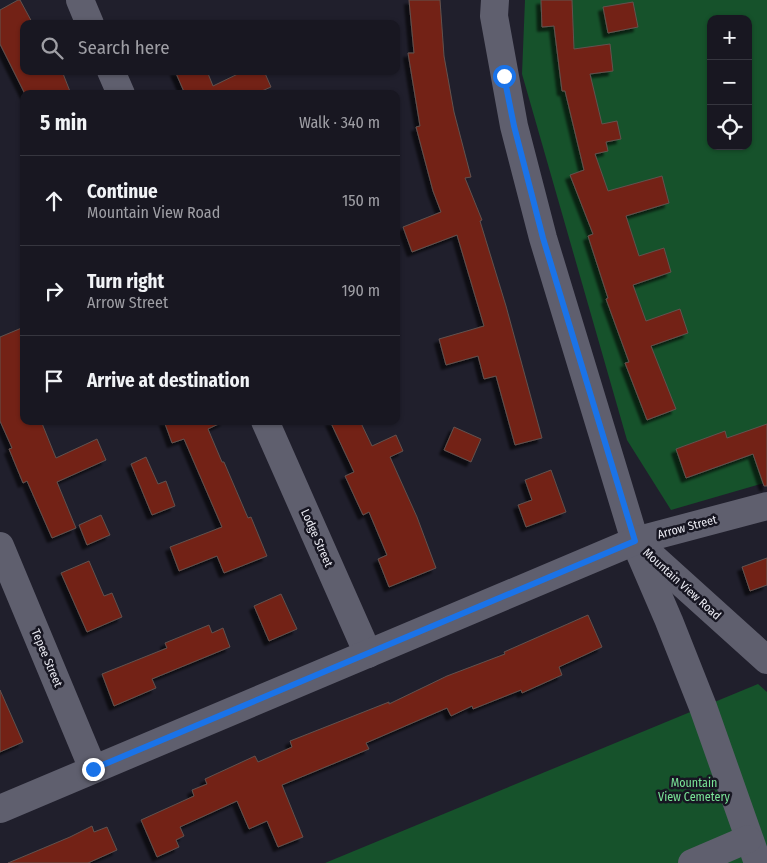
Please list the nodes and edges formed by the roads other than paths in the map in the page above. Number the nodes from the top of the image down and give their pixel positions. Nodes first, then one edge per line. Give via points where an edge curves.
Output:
1 (80, 0) edge
2 (495, 0) edge
3 (88, 20) edge
4 (113, 75) edge
5 (119, 90) edge
6 (268, 425) edge
7 (767, 506) edge
8 (635, 541) junction
9 (0, 546) edge
10 (368, 654) junction
11 (767, 660) edge
12 (93, 769) junction
13 (0, 809) edge
14 (753, 851) edge
15 (692, 863) edge

1 - 3 street
2 - 8 street, Mountain View Road via 494,16 514,126 543,238
4 - 5 street
6 - 10 street, Lodge Street
7 - 8 street, Arrow Street
8 - 10 street, Arrow Street
8 - 11 street, Mountain View Road
8 - 14 street via 699,698
9 - 12 street, Tepee Street
10 - 12 street, Arrow Street
12 - 13 street, Arrow Street
14 - 15 street

